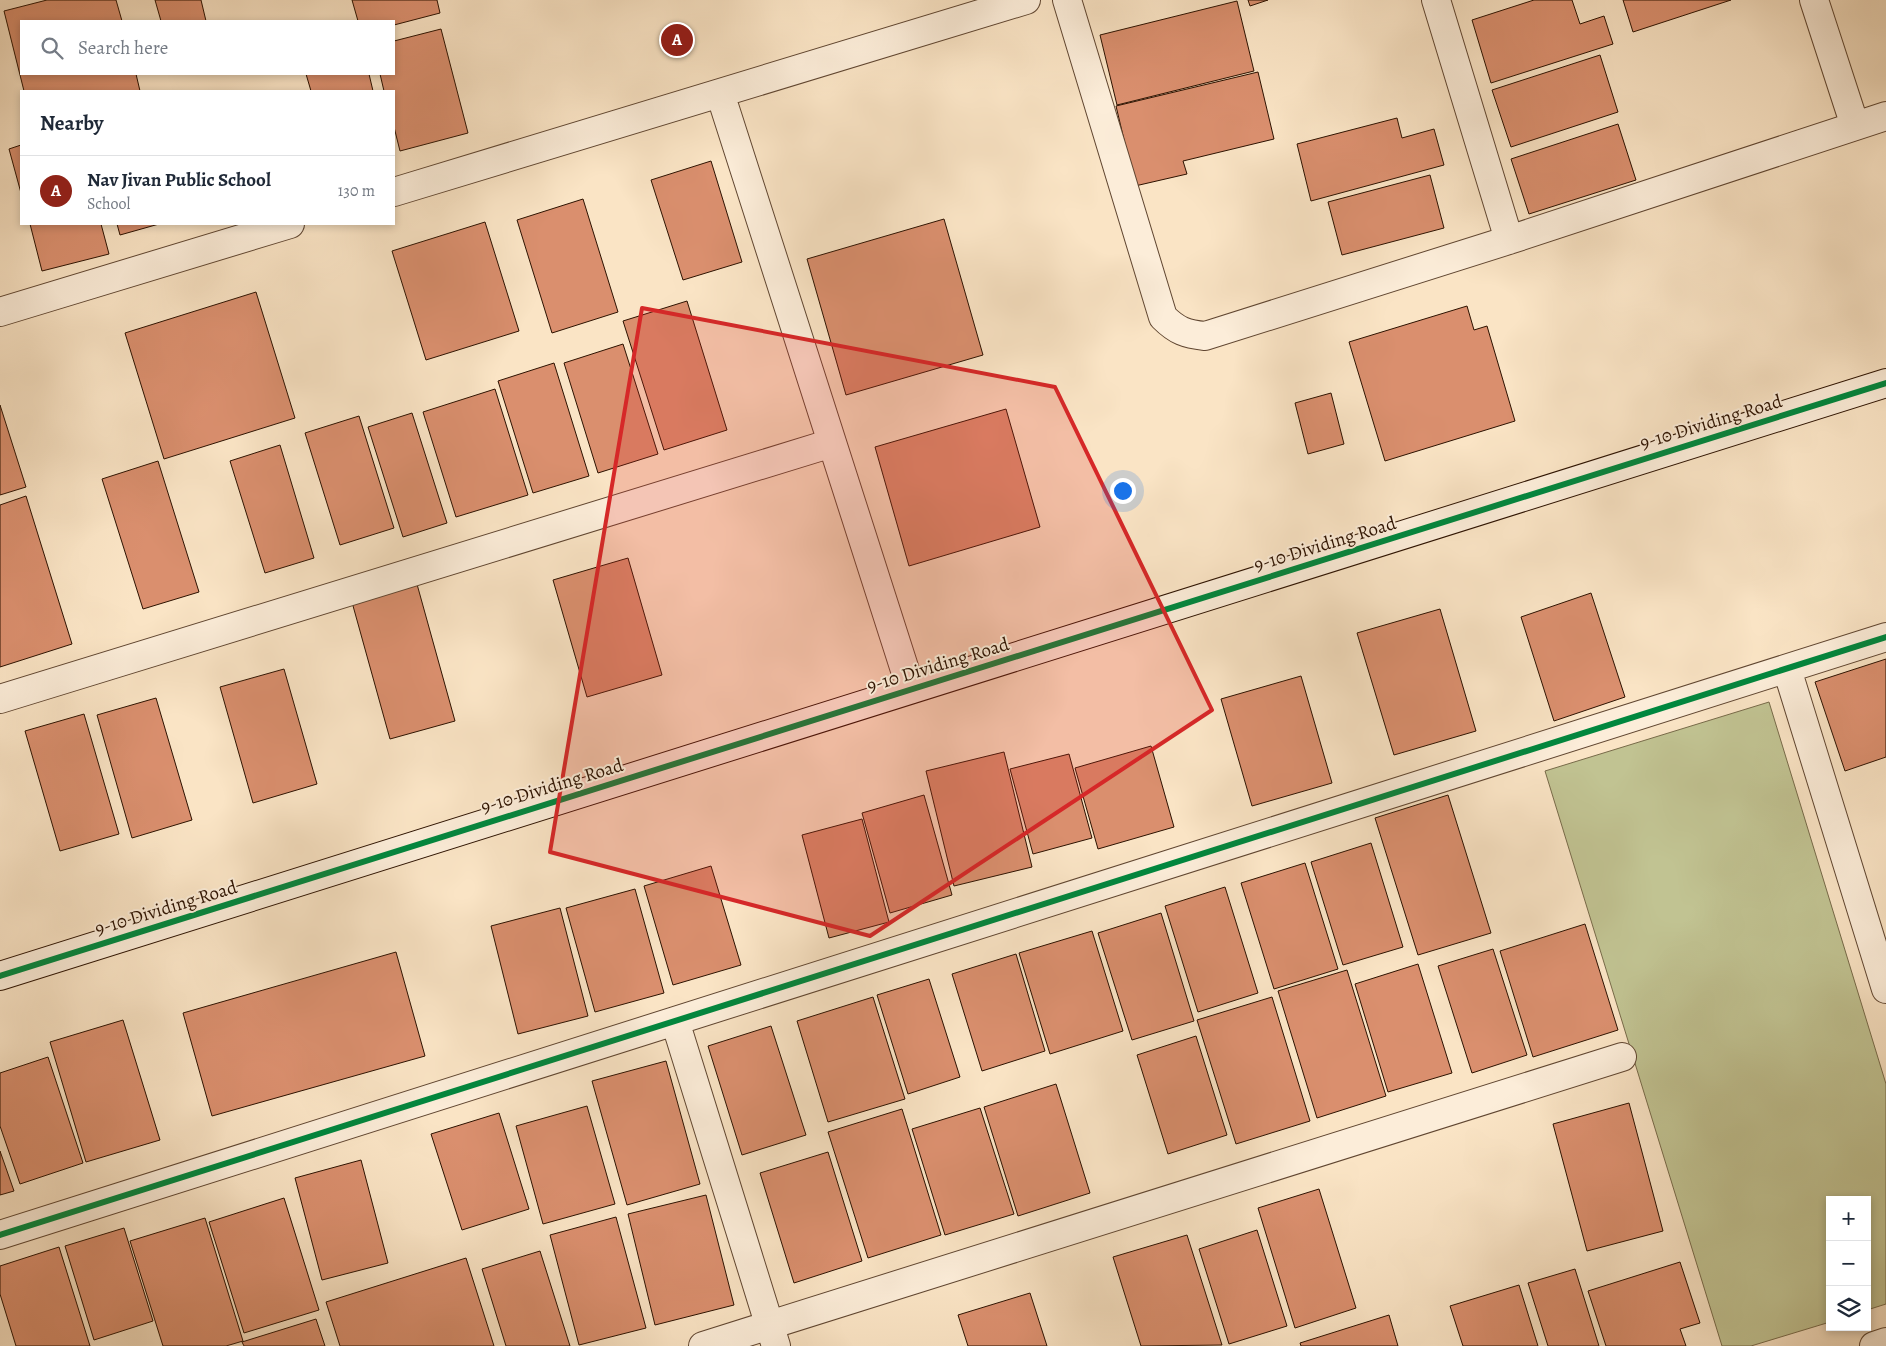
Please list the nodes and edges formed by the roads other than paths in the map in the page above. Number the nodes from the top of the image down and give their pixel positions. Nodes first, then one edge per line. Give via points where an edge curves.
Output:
1 (1026, 0) edge
2 (1067, 0) edge
3 (1436, 0) edge
4 (1814, 0) edge
5 (720, 93) junction
6 (1886, 116) edge
7 (1855, 126) junction
8 (395, 192) edge
9 (287, 225) edge
10 (1509, 240) junction
11 (0, 312) edge
12 (1886, 383) edge
13 (832, 443) junction
14 (1886, 637) edge
15 (1787, 669) junction
16 (912, 689) junction
17 (0, 699) edge
18 (0, 976) edge
19 (1886, 989) edge
20 (675, 1021) junction
21 (1622, 1057) dead end
22 (0, 1236) edge
23 (773, 1336) edge
24 (1886, 1342) edge
25 (703, 1346) edge
26 (1874, 1346) edge

1 - 5 street
2 - 10 street via 1163,316 1175,329 1205,336
3 - 10 street
4 - 7 street
5 - 8 street
5 - 13 street
6 - 7 street
7 - 10 street
9 - 11 street
12 - 16 street, 9-10 Dividing Road
13 - 16 street
13 - 17 street
14 - 15 street
15 - 19 street
15 - 20 street
16 - 18 street, 9-10 Dividing Road
20 - 22 street
20 - 23 street
21 - 23 street
23 - 25 street
24 - 26 street

